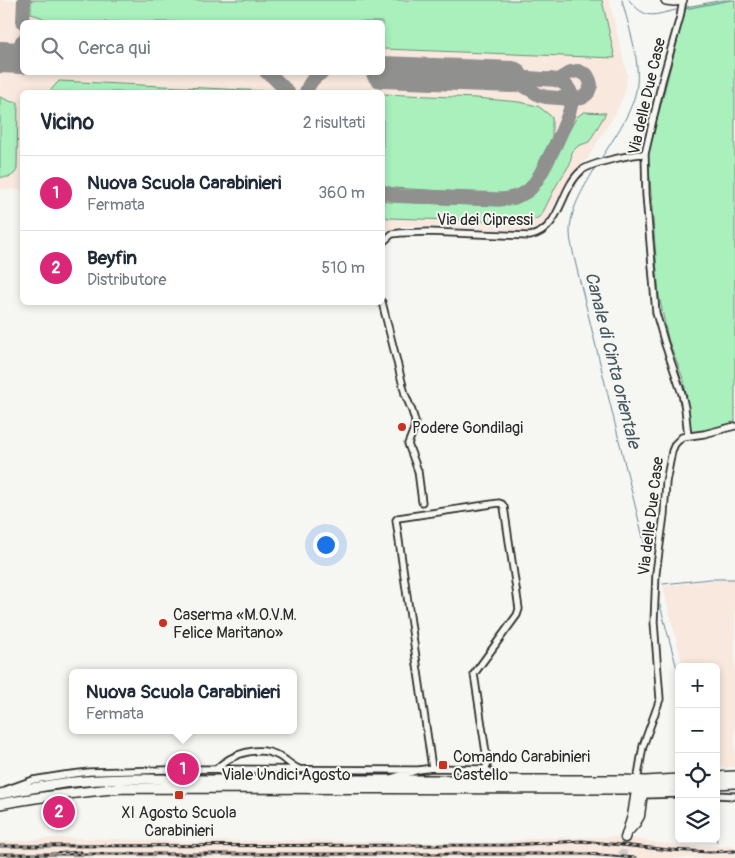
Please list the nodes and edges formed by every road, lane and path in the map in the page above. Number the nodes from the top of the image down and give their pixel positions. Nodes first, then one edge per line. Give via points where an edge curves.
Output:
1 (666, 0) edge
2 (683, 0) edge
3 (687, 0) edge
4 (693, 0) edge
5 (644, 154) junction
6 (385, 240) edge
7 (383, 305) edge
8 (735, 426) edge
9 (688, 436) junction
10 (422, 502) dead end
11 (432, 768) junction
12 (209, 769) junction
13 (216, 769) junction
14 (485, 769) junction
15 (301, 770) junction
16 (418, 770) junction
17 (735, 776) edge
18 (720, 777) edge
19 (379, 779) junction
20 (494, 780) junction
21 (675, 781) edge
22 (735, 783) edge
23 (208, 784) junction
24 (720, 784) edge
25 (675, 787) edge
26 (482, 789) junction
27 (639, 790) junction
28 (0, 793) edge
29 (675, 794) edge
30 (720, 795) edge
31 (735, 796) edge
32 (0, 804) edge
33 (625, 837) tunnel mouth

1 - 2 main road
2 - 5 street, Via delle Due Case
3 - 4 main road
5 - 6 street, Via dei Cipressi via 582,170 550,224 537,234 400,233 392,234
5 - 9 street, Via delle Due Case via 656,313 682,394
7 - 10 street via 415,421 408,444 418,471
8 - 9 street
9 - 27 street, Via delle Due Case via 674,446 666,482 657,557 654,622 660,699 643,746
11 - 14 street, Viale Undici Agosto
11 - 14 street via 395,521 499,503 504,507 519,609 474,674 488,759
11 - 16 street, Viale Undici Agosto
12 - 13 street
12 - 23 street
12 - 28 street via 80,773 33,780
13 - 15 street
13 - 15 street via 235,756 258,752 277,755
14 - 20 street via 491,772
15 - 16 street
16 - 19 street, Viale Undici Agosto
17 - 18 main road
19 - 20 main road, Viale Undici Agosto
19 - 23 main road, Viale Undici Agosto
20 - 26 street via 492,785
20 - 27 main road, Viale Undici Agosto via 622,780
21 - 27 main road, Viale Undici Agosto
22 - 24 main road
23 - 26 main road, Viale Undici Agosto
23 - 28 main road, Viale Undici Agosto via 166,778 92,781
23 - 32 main road, Viale Undici Agosto via 80,792
25 - 27 main road, Viale Undici Agosto
26 - 27 main road, Viale Undici Agosto
27 - 29 street
27 - 33 main road via 638,820
30 - 31 street

